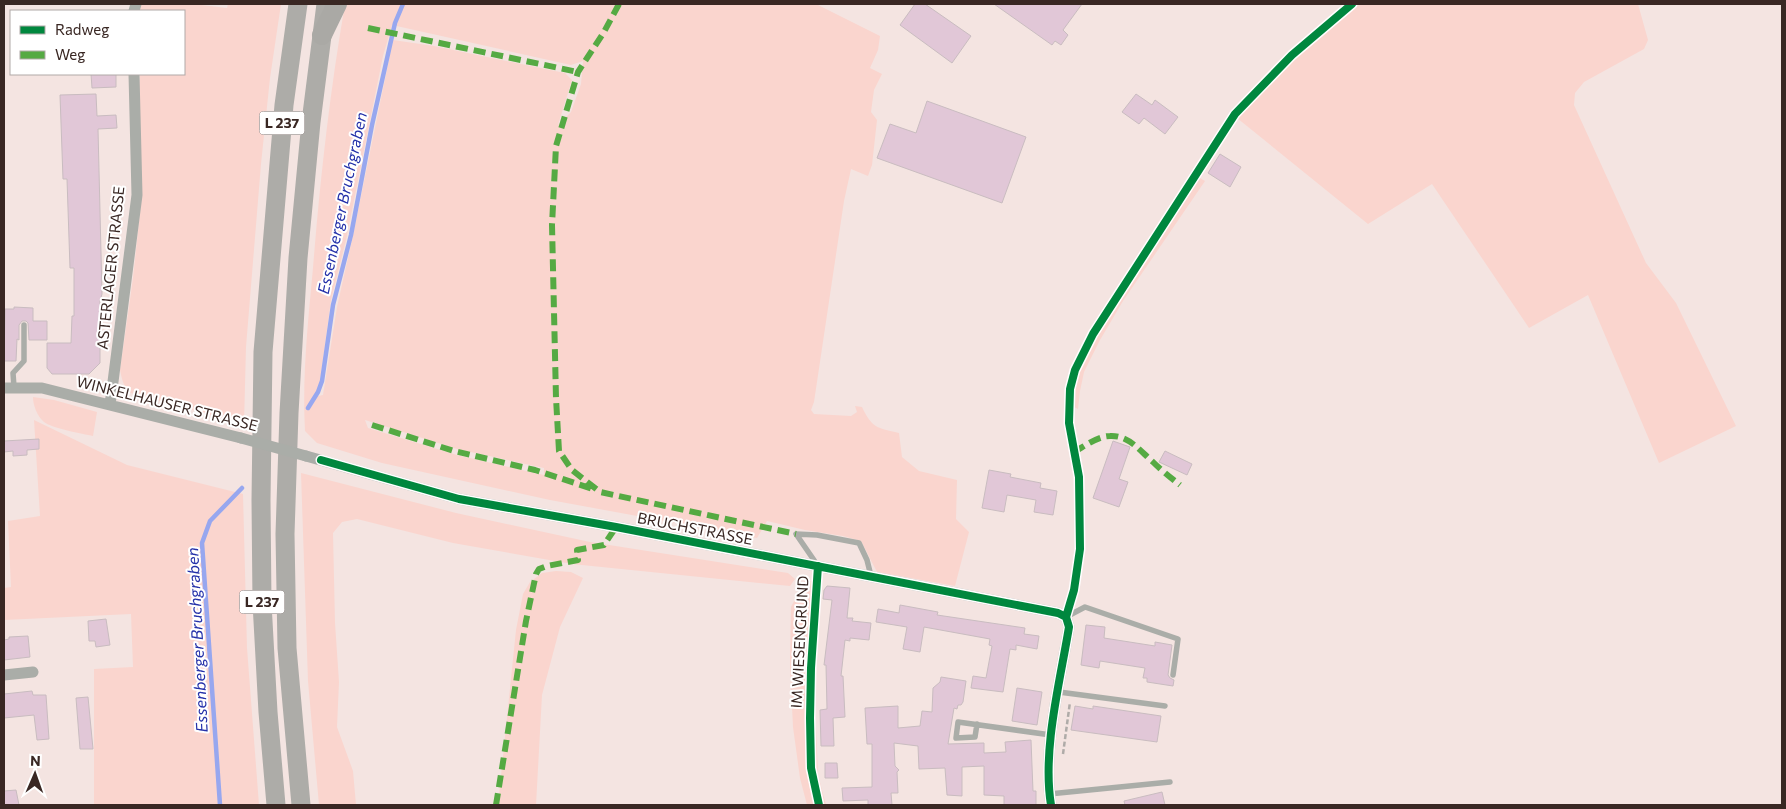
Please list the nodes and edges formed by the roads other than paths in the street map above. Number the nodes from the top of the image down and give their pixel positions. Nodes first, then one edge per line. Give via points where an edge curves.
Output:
1 (298, 4) edge
2 (326, 4) edge
3 (337, 4) edge
4 (322, 35) junction
5 (134, 75) edge
6 (24, 325) dead end
7 (9, 388) edge
8 (110, 405) junction
9 (321, 460) joint
10 (818, 566) junction
11 (872, 578) junction
12 (1066, 617) junction
13 (33, 672) dead end
14 (4, 675) edge
15 (1173, 675) dead end
16 (1059, 692) junction
17 (1165, 706) dead end
18 (810, 718) dead end
19 (977, 724) dead end
20 (1051, 735) junction
21 (1170, 782) dead end
22 (1050, 799) edge
23 (276, 805) edge
24 (301, 805) edge

1 - 23 highway, L 237 via 284,106 262,398 262,603
2 - 4 highway, L 237
3 - 4 highway
4 - 24 highway, L 237 via 298,258 285,534 288,648
5 - 8 street, ASTERLAGER STRASSE via 137,195
6 - 7 lane via 24,361 13,373
7 - 8 street, WINKELHAUSER STRASSE via 42,388
8 - 9 street, WINKELHAUSER STRASSE, bridge
9 - 10 street, BRUCHSTRASSE via 459,499
10 - 11 street, BRUCHSTRASSE
10 - 11 lane via 796,534 859,543
10 - 18 lane, IM WIESENGRUND
11 - 12 street, BRUCHSTRASSE
12 - 15 lane via 1085,607 1178,639
12 - 16 street via 1070,627
13 - 14 street
16 - 17 lane
16 - 20 street
19 - 20 lane
20 - 22 street
21 - 22 lane

